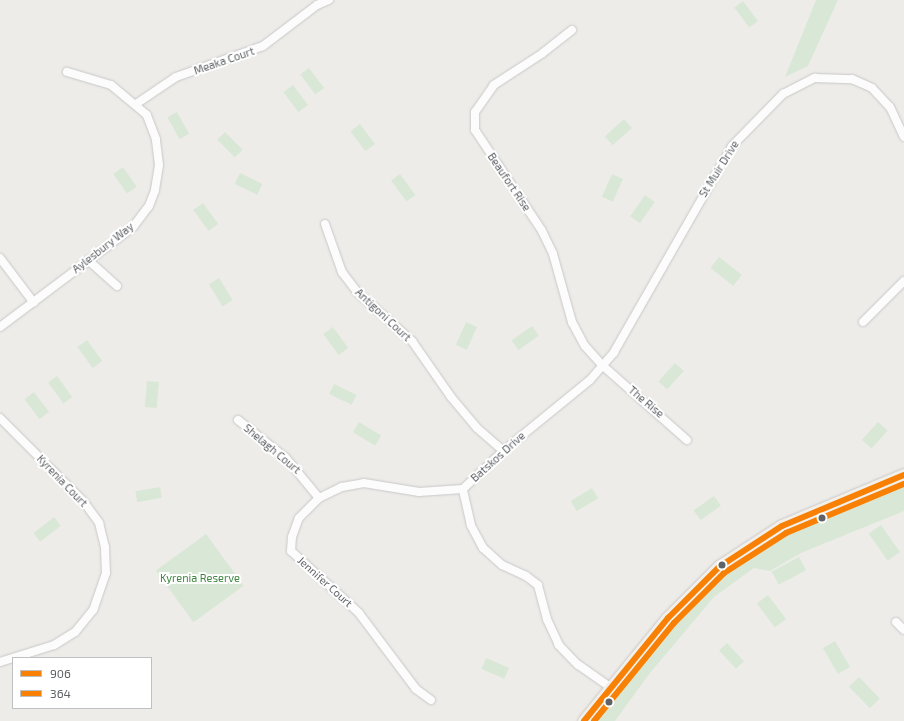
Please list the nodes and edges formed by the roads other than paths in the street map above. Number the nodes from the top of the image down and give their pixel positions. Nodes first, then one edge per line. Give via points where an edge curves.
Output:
1 (329, 0) edge
2 (572, 30) dead end
3 (67, 72) dead end
4 (136, 104) junction
5 (904, 137) edge
6 (325, 224) dead end
7 (0, 258) edge
8 (88, 260) junction
9 (904, 281) edge
10 (117, 286) dead end
11 (34, 303) junction
12 (863, 322) dead end
13 (0, 327) edge
14 (603, 366) junction
15 (0, 418) edge
16 (238, 420) dead end
17 (687, 440) dead end
18 (503, 451) junction
19 (904, 475) edge
20 (463, 489) junction
21 (319, 498) junction
22 (896, 622) dead end
23 (904, 630) edge
24 (16, 657) edge
25 (12, 658) edge
26 (0, 662) edge
27 (610, 687) junction
28 (431, 700) dead end
29 (584, 721) edge

1 - 4 street, Meaka Court via 317,5 263,46 176,77
2 - 14 street, Beaufort Rise via 543,53 494,85 475,112 475,130 542,231 553,254 572,322 585,346
3 - 4 street, Aylesbury Way via 111,85
4 - 8 street, Aylesbury Way via 147,115 156,139 159,164 155,190 149,206 133,227
5 - 14 street, St Muir Drive via 890,107 882,98 872,88 852,79 815,78 784,94 732,146 614,352
6 - 18 street, Antigoni Court via 342,272 357,292 412,341 451,397 477,428
7 - 11 street
8 - 10 street
8 - 11 street, Aylesbury Way
9 - 12 street
11 - 13 street, Aylesbury Way
14 - 17 street, The Rise
14 - 18 street, Batskos Drive
15 - 24 street, Kyrenia Court via 84,502 99,524 105,547 106,573 93,610 75,632 54,645
16 - 21 street, Shelagh Court via 286,458 307,480
18 - 20 street, Batskos Drive
19 - 27 main road via 782,526 719,567 668,618
20 - 21 street, Jennifer Court via 419,492 364,483 342,487
20 - 27 street, Batskos Drive via 471,526 483,548 502,565 526,576 538,585 547,619 560,645 578,665
21 - 28 street, Jennifer Court via 298,518 291,551 359,612 416,689
22 - 23 street
25 - 26 street, Kyrenia Court
27 - 29 main road

